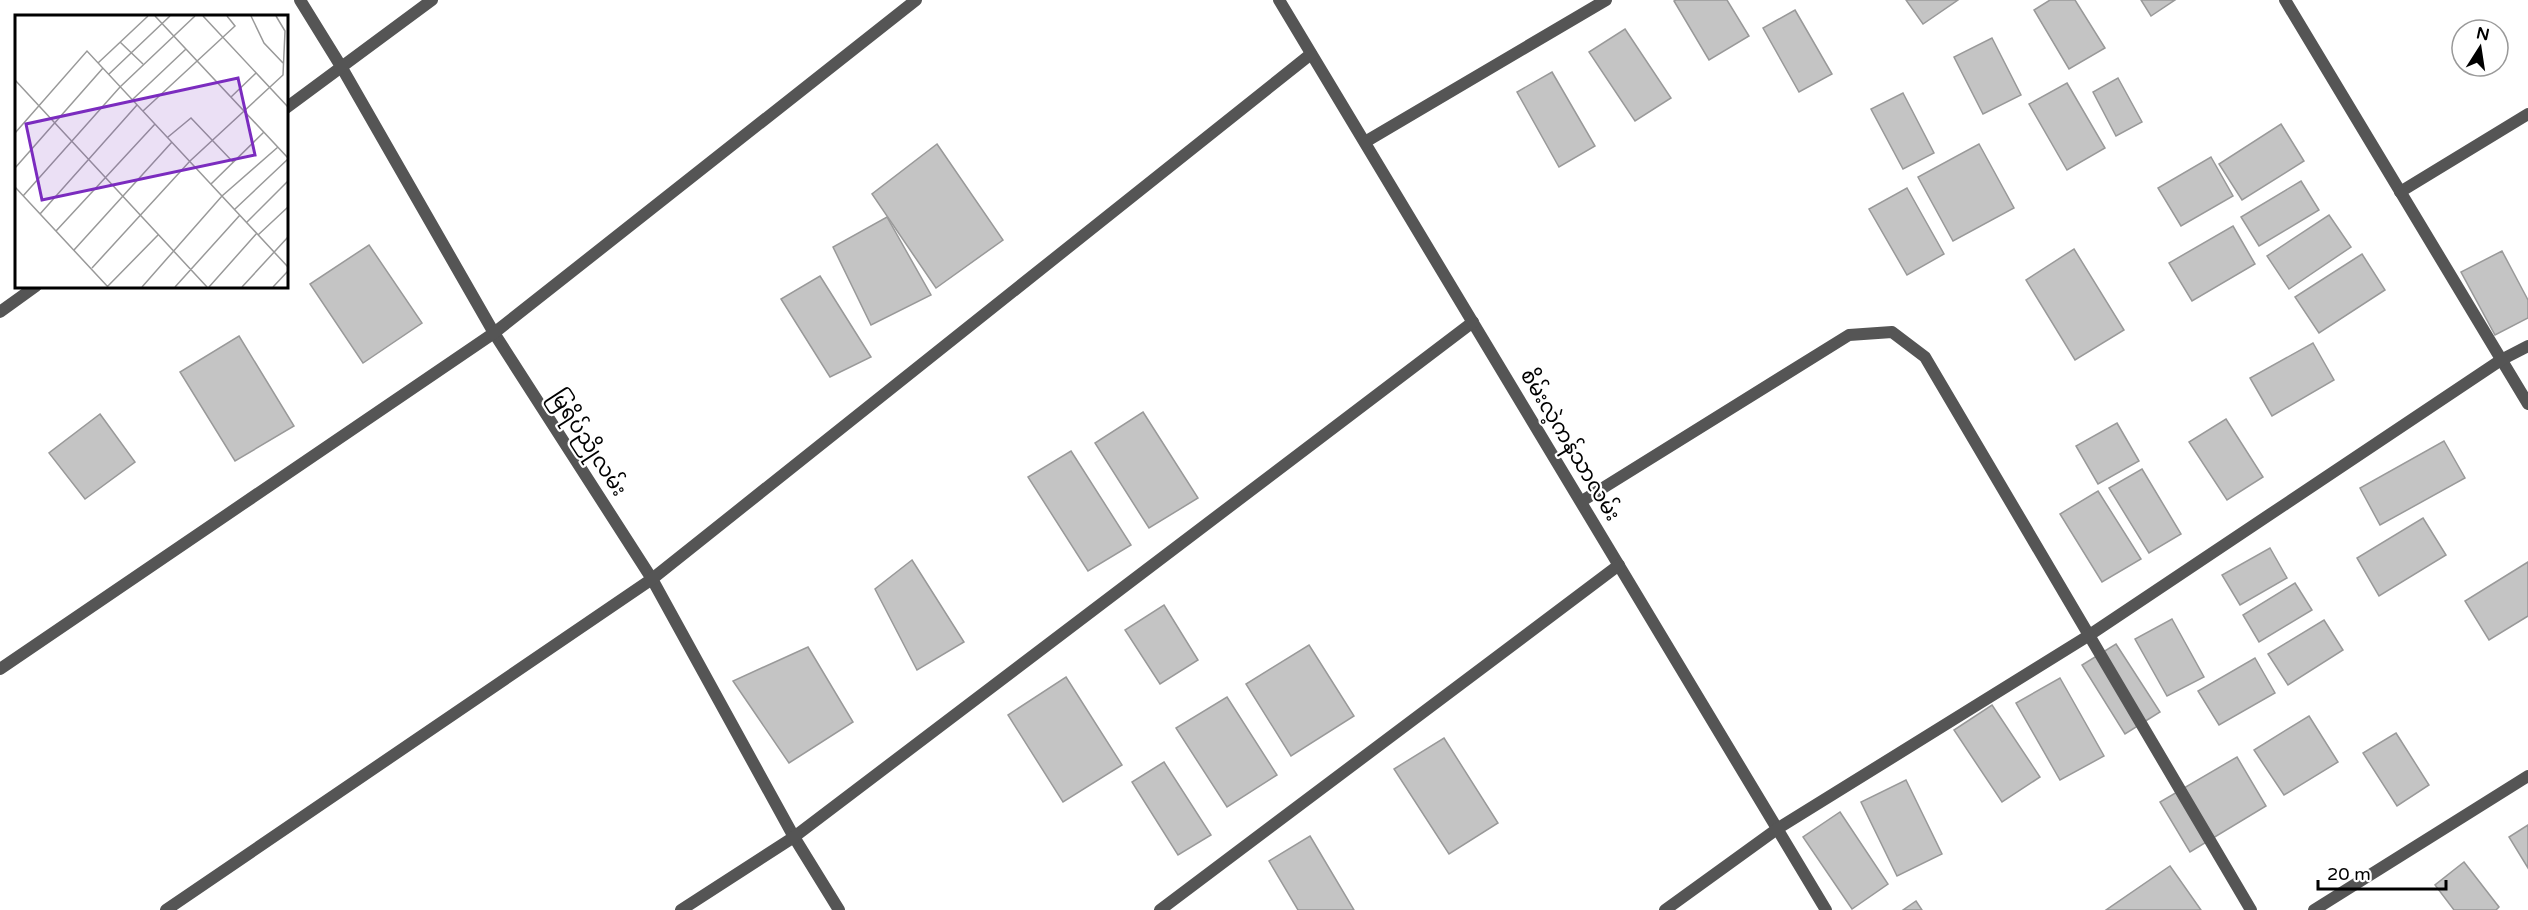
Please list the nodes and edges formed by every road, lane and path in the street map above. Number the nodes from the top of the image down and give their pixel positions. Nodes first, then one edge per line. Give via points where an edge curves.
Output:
1 (300, 0) edge
2 (432, 0) edge
3 (916, 0) edge
4 (1279, 0) edge
5 (1606, 0) edge
6 (2284, 0) edge
7 (1311, 54) junction
8 (342, 68) junction
9 (288, 107) edge
10 (2528, 114) edge
11 (1365, 142) junction
12 (2400, 192) junction
13 (33, 288) edge
14 (0, 312) edge
15 (1473, 322) junction
16 (494, 333) junction
17 (2528, 346) edge
18 (2501, 360) junction
19 (2528, 404) edge
20 (1582, 501) junction
21 (1619, 566) junction
22 (652, 579) junction
23 (2088, 636) junction
24 (0, 669) edge
25 (2528, 776) edge
26 (1777, 828) junction
27 (794, 837) junction
28 (166, 910) edge
29 (681, 910) edge
30 (839, 910) edge
31 (1160, 910) edge
32 (1665, 910) edge
33 (1826, 910) edge
34 (2251, 910) edge
35 (2314, 910) edge

1 - 8 street, မြရိပ်ညိုလမ်း
2 - 8 street
3 - 16 street
4 - 7 street, စိမ်းလဲ့ကန်သာလမ်း
5 - 11 street
6 - 12 street
7 - 11 street, စိမ်းလဲ့ကန်သာလမ်း
7 - 22 street
8 - 9 street
8 - 16 street, မြရိပ်ညိုလမ်း
10 - 12 street
11 - 15 street, စိမ်းလဲ့ကန်သာလမ်း
12 - 18 street
13 - 14 street
15 - 20 street, စိမ်းလဲ့ကန်သာလမ်း
15 - 27 street
16 - 22 street, မြရိပ်ညိုလမ်း
16 - 24 street
17 - 18 street
18 - 19 street
18 - 23 street
20 - 21 street, စိမ်းလဲ့ကန်သာလမ်း
20 - 23 street via 1849,336 1892,332 1925,357
21 - 26 street, စိမ်းလဲ့ကန်သာလမ်း
21 - 31 street
22 - 27 street, မြရိပ်ညိုလမ်း
22 - 28 street
23 - 26 street
23 - 34 street
25 - 35 street
26 - 32 street
26 - 33 street, စိမ်းလဲ့ကန်သာလမ်း
27 - 29 street
27 - 30 street, မြရိပ်ညိုလမ်း

